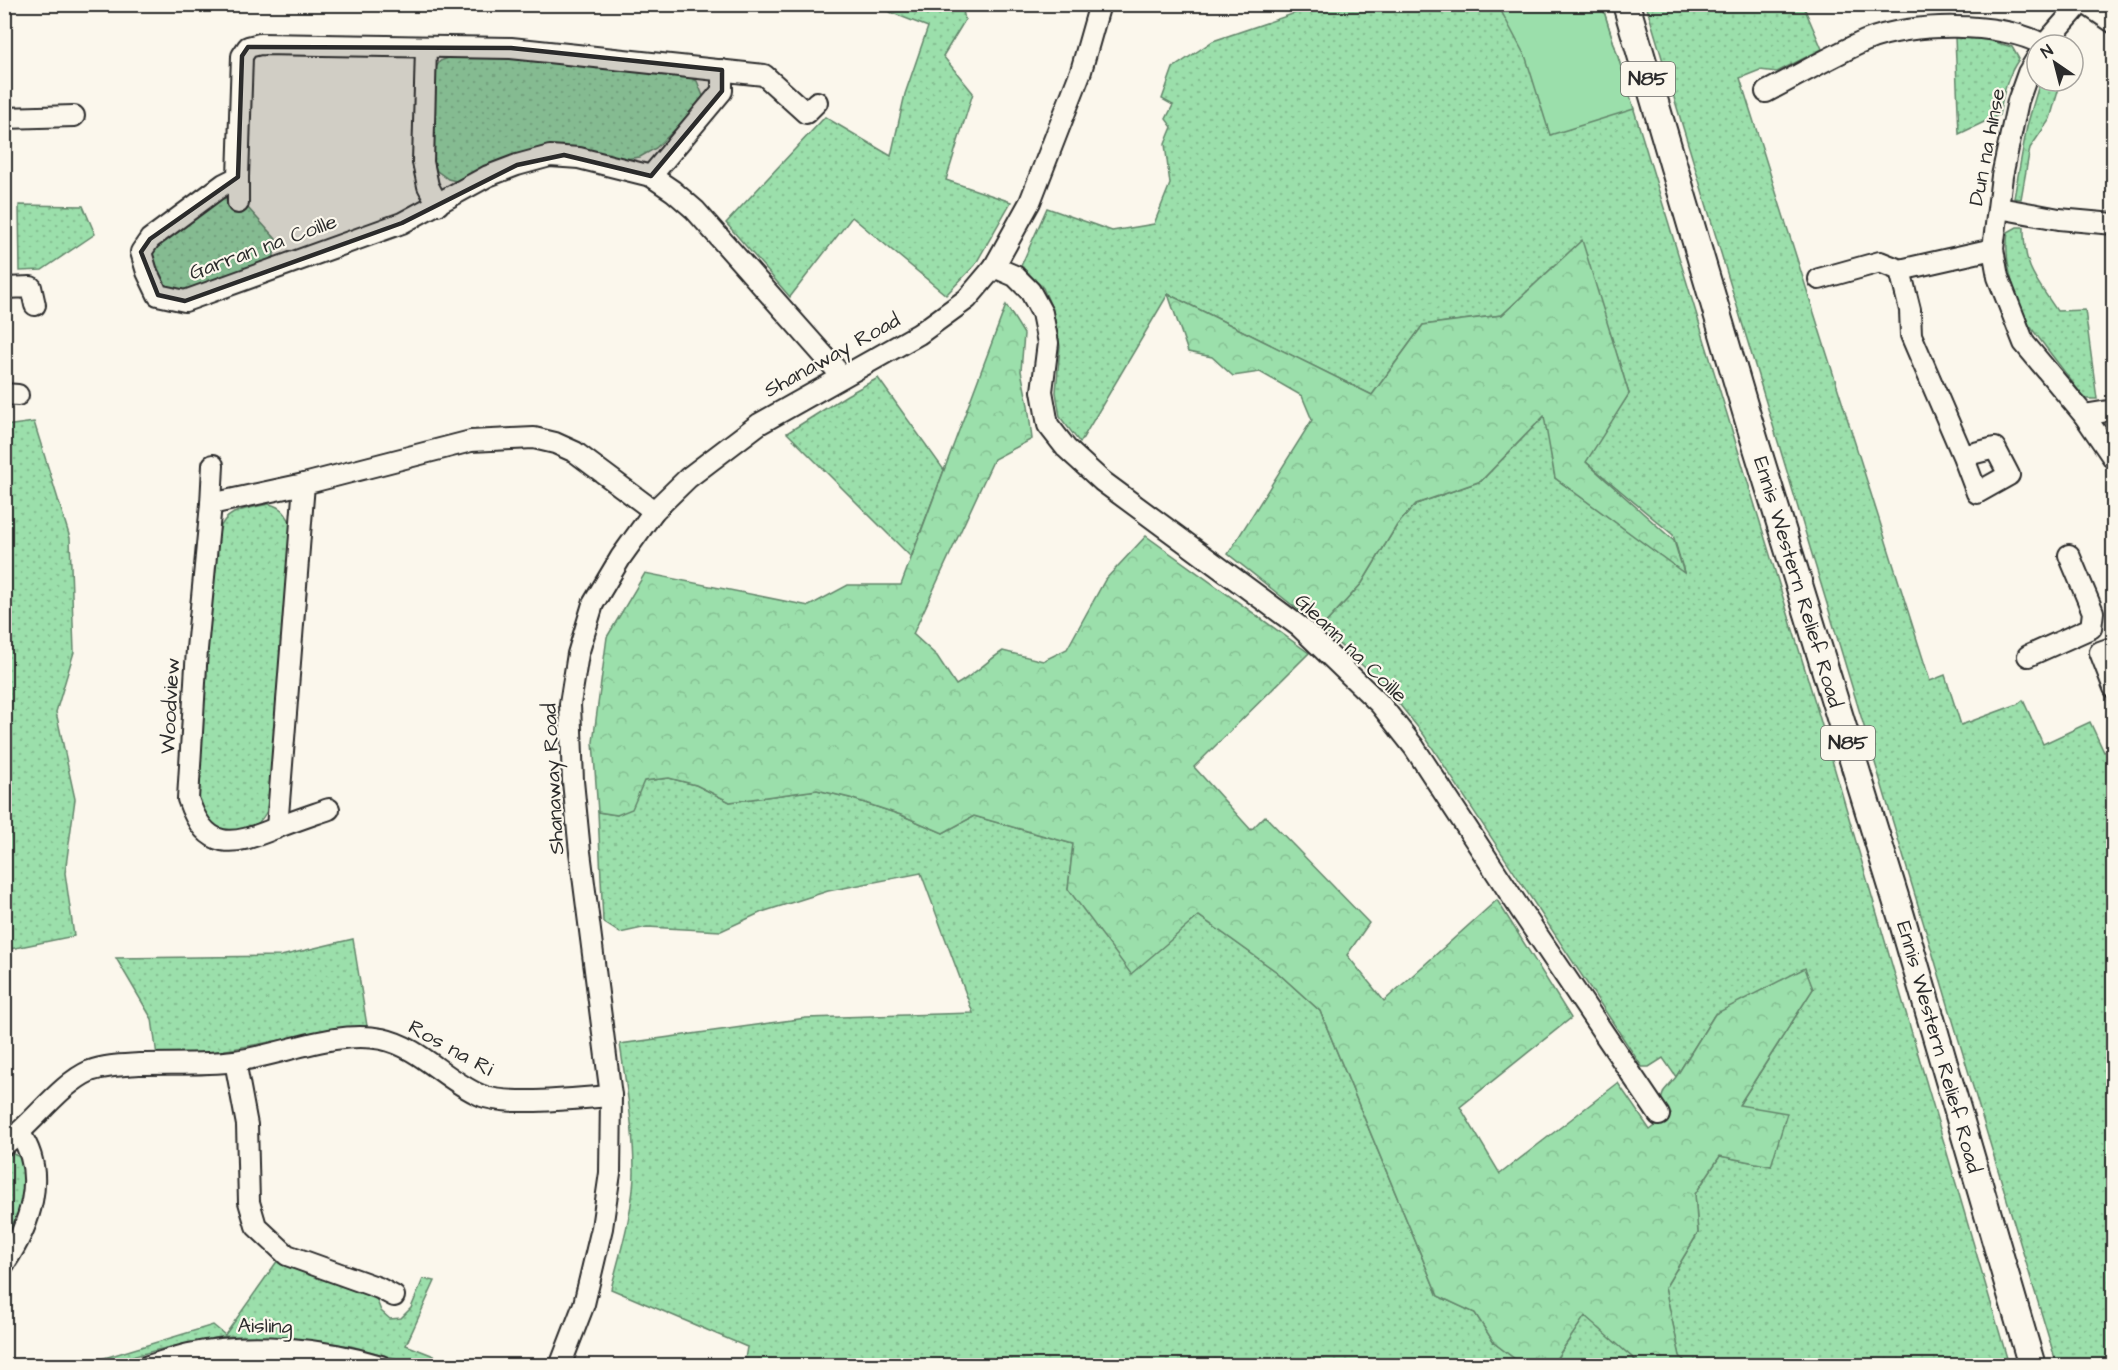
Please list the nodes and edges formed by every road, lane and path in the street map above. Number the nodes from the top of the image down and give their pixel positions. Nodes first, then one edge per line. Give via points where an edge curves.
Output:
1 (1100, 4) edge
2 (1626, 4) edge
3 (2080, 4) edge
4 (2086, 4) edge
5 (2114, 22) edge
6 (2055, 33) edge
7 (2025, 36) edge
8 (426, 47) junction
9 (722, 70) junction
10 (2025, 82) edge
11 (1766, 92) dead end
12 (817, 102) dead end
13 (74, 116) dead end
14 (4, 118) edge
15 (651, 176) junction
16 (238, 177) junction
17 (238, 203) dead end
18 (438, 205) junction
19 (1999, 208) junction
20 (2114, 224) edge
21 (1993, 249) junction
22 (994, 267) junction
23 (1900, 270) junction
24 (1819, 279) dead end
25 (4, 288) edge
26 (35, 305) dead end
27 (843, 376) junction
28 (2114, 410) edge
29 (2084, 416) junction
30 (1963, 456) dead end
31 (2114, 459) edge
32 (213, 465) dead end
33 (304, 484) junction
34 (212, 504) junction
35 (654, 511) junction
36 (2069, 555) dead end
37 (2091, 628) junction
38 (2107, 650) edge
39 (2028, 656) dead end
40 (2114, 688) edge
41 (329, 809) dead end
42 (277, 828) junction
43 (235, 1061) junction
44 (611, 1096) junction
45 (1659, 1115) dead end
46 (12, 1139) edge
47 (4, 1264) edge
48 (394, 1296) dead end
49 (148, 1365) edge
50 (381, 1365) edge
51 (560, 1365) edge
52 (2032, 1365) edge

1 - 22 street, Shanaway Road via 1082,71 1030,202
2 - 52 main road, Ennis Western Relief Road / N85
3 - 6 street
4 - 5 street
7 - 11 street via 1971,26 1885,34
8 - 9 street via 511,48
8 - 16 street via 248,47 242,57
8 - 18 street via 423,162 428,186
9 - 12 street via 764,75 806,113
9 - 15 street via 722,91
10 - 19 street, Dun na hInse via 2002,176
13 - 14 street
15 - 18 street, Garran na Coille via 579,158 550,156 488,176
15 - 27 street, Garran na Coille via 695,210
16 - 17 street
16 - 18 street, Garran na Coille via 150,239 141,252 158,295 185,301 402,223
19 - 20 street
19 - 21 street, Dun na hInse
21 - 23 street
21 - 29 street, Dun na hInse via 1998,277 2024,343
22 - 27 street, Shanaway Road via 967,299 919,334
22 - 45 street, Gleann na Coille via 1015,276 1030,291 1042,313 1048,343 1042,391 1048,425 1065,448 1102,481 1300,627 1380,704 1414,747 1522,912 1652,1086
23 - 24 street via 1880,261
23 - 30 street via 1910,310 1911,335
25 - 26 street via 31,287
27 - 35 street, Shanaway Road via 732,442
28 - 29 street
29 - 31 street, Dun na hInse
32 - 34 street, Woodview
33 - 34 street
33 - 35 street via 471,441 534,438 575,452
33 - 42 street
34 - 42 street, Woodview via 197,649 188,799 207,834 221,840 239,841
35 - 44 street, Shanaway Road via 593,604 578,654 570,704 580,852
36 - 37 street via 2093,612
37 - 38 street
37 - 39 street
38 - 40 street
41 - 42 street, Woodview
43 - 44 street, Ros na Ri via 358,1037 381,1039 405,1045 481,1096 509,1101
43 - 46 street, Ros na Ri via 111,1065 90,1071 72,1082
43 - 48 street via 247,1125 249,1202 255,1226 287,1255
44 - 51 street, Shanaway Road via 610,1173 602,1228 584,1304
46 - 47 street, Ros na Ri via 27,1144 35,1169 35,1190
49 - 50 street, Aisling via 190,1354 285,1348

